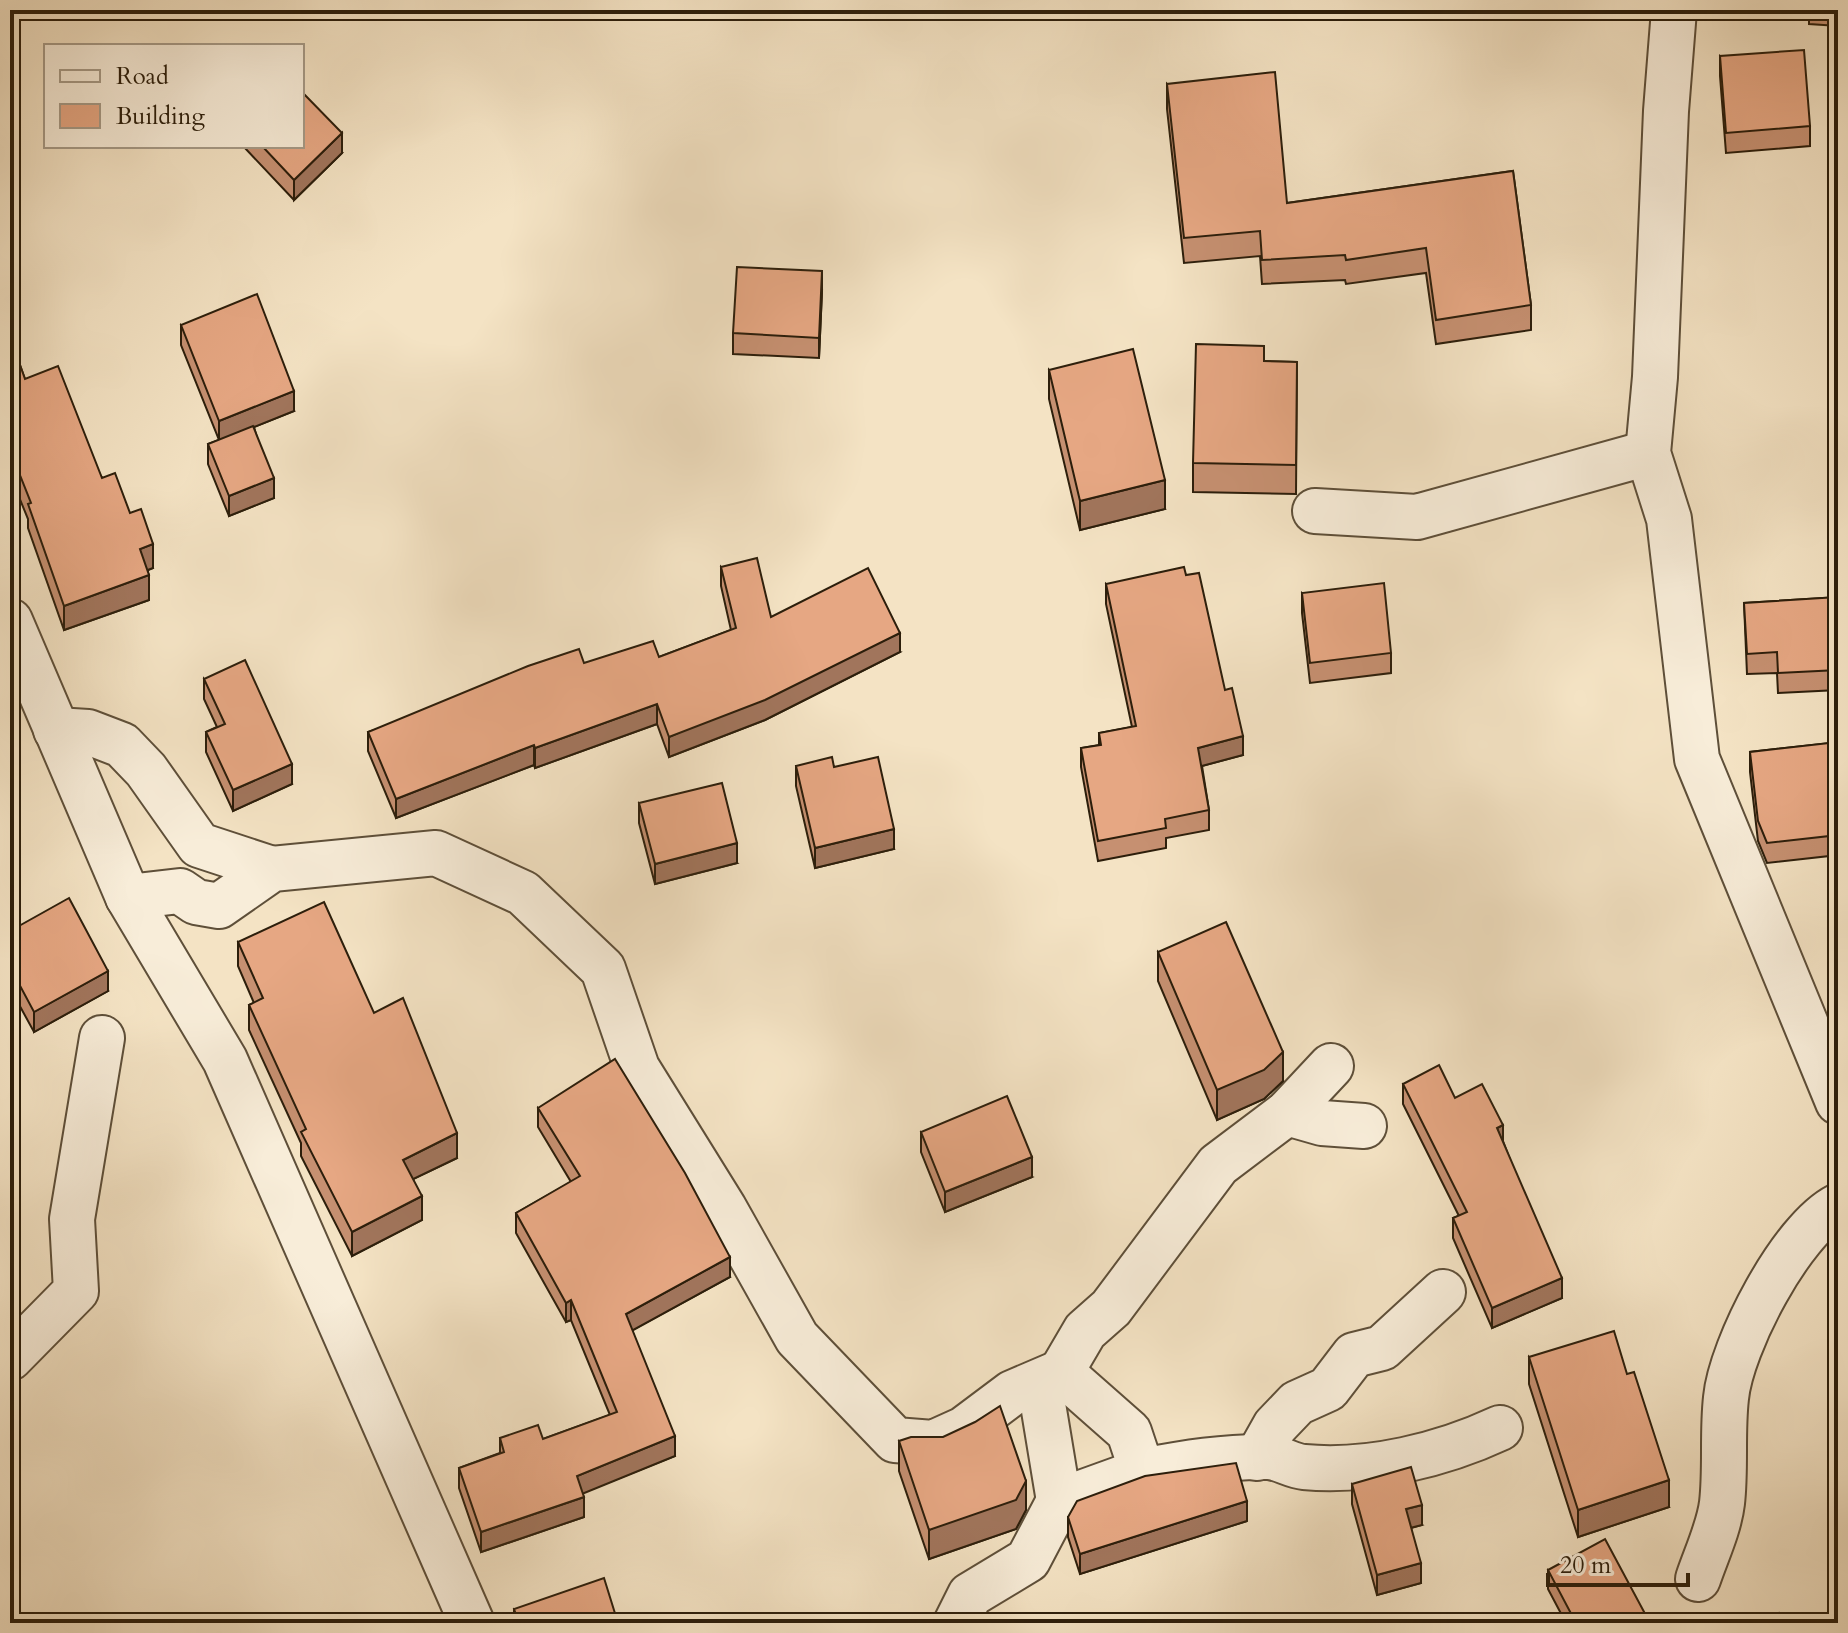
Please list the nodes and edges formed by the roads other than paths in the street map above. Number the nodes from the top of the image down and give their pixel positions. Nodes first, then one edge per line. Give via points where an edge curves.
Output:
1 (1674, 10) edge
2 (1648, 453) junction
3 (1315, 511) dead end
4 (10, 621) edge
5 (56, 730) junction
6 (272, 869) junction
7 (128, 897) junction
8 (102, 1038) dead end
9 (1331, 1066) dead end
10 (1838, 1102) edge
11 (1287, 1113) junction
12 (1364, 1126) dead end
13 (1838, 1206) edge
14 (1443, 1292) dead end
15 (10, 1358) edge
16 (1061, 1372) junction
17 (1500, 1428) dead end
18 (1257, 1458) junction
19 (1142, 1471) junction
20 (1059, 1501) junction
21 (1698, 1579) dead end
22 (472, 1623) edge
23 (956, 1623) edge

1 - 2 street
2 - 3 street via 1417,517
2 - 10 street via 1669,519 1697,759
4 - 5 street
5 - 6 street via 88,732 122,745 199,845
5 - 7 street
6 - 7 street via 219,906 196,902 180,891
6 - 16 street via 436,853 523,893 603,969 637,1068 797,1338 895,1440 933,1443 964,1429 1012,1393
7 - 22 street via 225,1060
8 - 15 street via 72,1219 76,1291
9 - 11 street
11 - 12 street via 1322,1123
11 - 16 street via 1218,1165 1111,1308 1085,1331
13 - 21 street via 1787,1253 1751,1323 1726,1395 1722,1506
14 - 18 street via 1382,1348 1354,1355 1328,1389 1297,1403 1275,1426
16 - 19 street via 1129,1432
16 - 20 street via 1041,1392
17 - 18 street via 1466,1444 1358,1466 1302,1467 1274,1457
18 - 19 street
19 - 20 street
20 - 23 street via 1028,1560 970,1595

